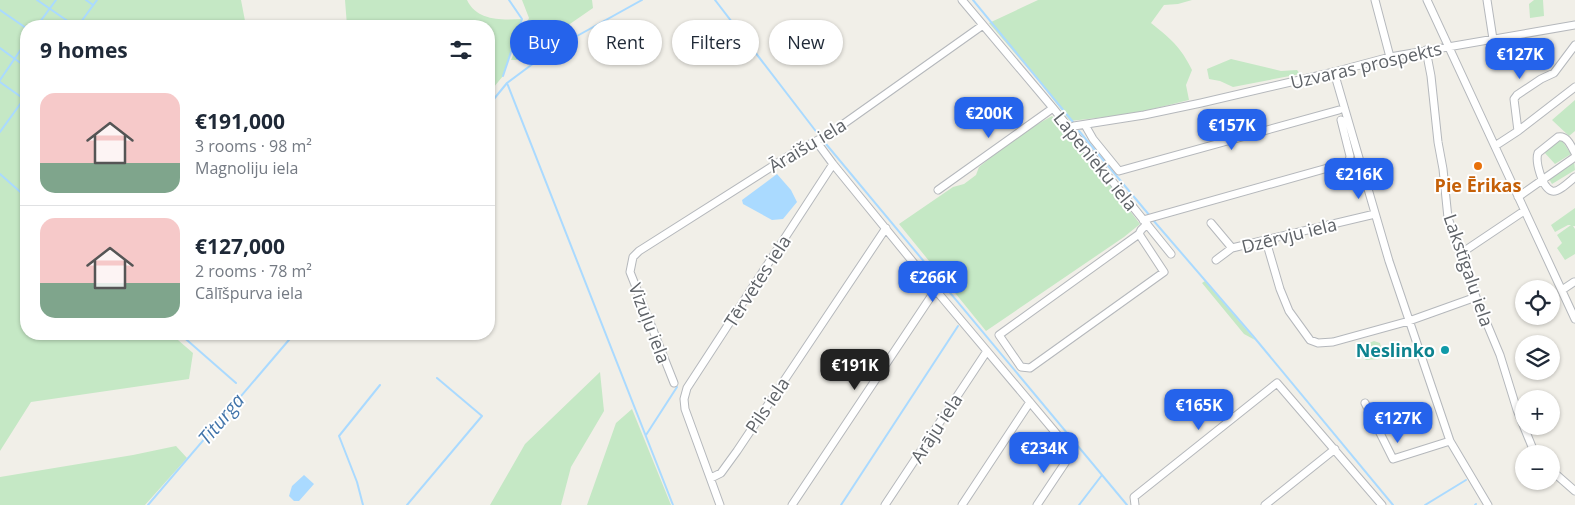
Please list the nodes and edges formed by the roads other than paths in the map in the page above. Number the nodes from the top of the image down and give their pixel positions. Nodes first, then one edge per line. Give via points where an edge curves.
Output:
1 (962, 0) edge
2 (1375, 0) edge
3 (1427, 0) edge
4 (1487, 0) edge
5 (983, 24) junction
6 (1575, 25) edge
7 (1493, 38) junction
8 (1575, 45) edge
9 (1449, 46) junction
10 (1426, 50) junction
11 (1390, 57) junction
12 (1334, 72) junction
13 (1575, 87) edge
14 (1053, 108) junction
15 (1339, 110) dead end
16 (1341, 120) dead end
17 (1085, 125) junction
18 (1069, 129) junction
19 (1518, 131) junction
20 (816, 141) junction
21 (1495, 146) junction
22 (1575, 153) edge
23 (1575, 157) edge
24 (833, 164) junction
25 (1575, 177) edge
26 (1542, 180) junction
27 (938, 190) dead end
28 (1518, 197) junction
29 (1524, 211) junction
30 (1375, 214) junction
31 (1145, 222) junction
32 (1211, 224) dead end
33 (886, 228) junction
34 (1140, 234) junction
35 (1266, 241) junction
36 (1232, 248) junction
37 (1170, 254) dead end
38 (1460, 254) junction
39 (1216, 260) dead end
40 (631, 263) joint
41 (1575, 284) edge
42 (936, 289) junction
43 (1562, 290) junction
44 (1476, 297) junction
45 (1574, 314) edge
46 (1409, 321) junction
47 (987, 351) junction
48 (674, 383) dead end
49 (1030, 402) junction
50 (1365, 403) dead end
51 (1450, 441) junction
52 (1531, 445) edge
53 (1335, 449) junction
54 (710, 478) junction
55 (1560, 478) edge
56 (1575, 491) edge
57 (1134, 501) edge
58 (720, 505) edge
59 (792, 505) edge
60 (885, 505) edge
61 (962, 505) edge
62 (1037, 505) edge
63 (1265, 505) edge
64 (1382, 505) edge
65 (1488, 505) edge

1 - 5 street, Lapenieku iela
2 - 11 street
3 - 9 street
4 - 7 street
5 - 14 street, Lapenieku iela
5 - 20 street, Āraišu iela
6 - 7 street, Uzvaras prospekts
7 - 9 street, Uzvaras prospekts
8 - 19 street via 1554,73 1514,99
9 - 10 street, Uzvaras prospekts
9 - 21 street
10 - 11 street, Uzvaras prospekts
10 - 38 street, Lakstīgalu iela via 1448,218
11 - 12 street, Uzvaras prospekts
12 - 17 street, Uzvaras prospekts via 1191,105
12 - 30 street
13 - 19 street
14 - 18 street, Lapenieku iela
14 - 27 street
15 - 17 street via 1119,171
16 - 31 street via 1349,162
17 - 18 street, Uzvaras prospekts
18 - 31 street, Lapenieku iela
19 - 21 street
20 - 24 street
20 - 40 street, Āraišu iela via 639,251
21 - 28 street
22 - 26 street via 1562,136 1538,153 1536,163
23 - 26 street
24 - 33 street
24 - 54 street, Tērvetes iela via 687,388 685,409
25 - 26 street via 1552,192
26 - 28 street
28 - 29 street
29 - 38 street
29 - 43 street
30 - 35 street, Dzērvju iela
30 - 46 street
31 - 34 street
31 - 37 street, Lapenieku iela
32 - 36 street, Dzērvju iela
33 - 42 street
33 - 54 street, Pils iela via 737,451 721,473
34 - 34 street via 999,335 1020,367 1030,368 1164,272
35 - 36 street, Dzērvju iela
35 - 46 street via 1289,311 1310,340 1333,342
36 - 39 street, Dzērvju iela
38 - 44 street, Lakstīgalu iela
40 - 48 street, Vizuļu iela via 630,272
41 - 43 street
42 - 47 street
42 - 59 street
43 - 45 street
44 - 46 street
44 - 52 street, Lakstīgalu iela
46 - 51 street
47 - 49 street
47 - 60 street, Arāju iela
49 - 61 street
49 - 62 street via 1069,452
50 - 51 street via 1393,459
51 - 65 street
53 - 57 street via 1278,383
53 - 63 street
53 - 64 street
54 - 58 street
55 - 56 street

